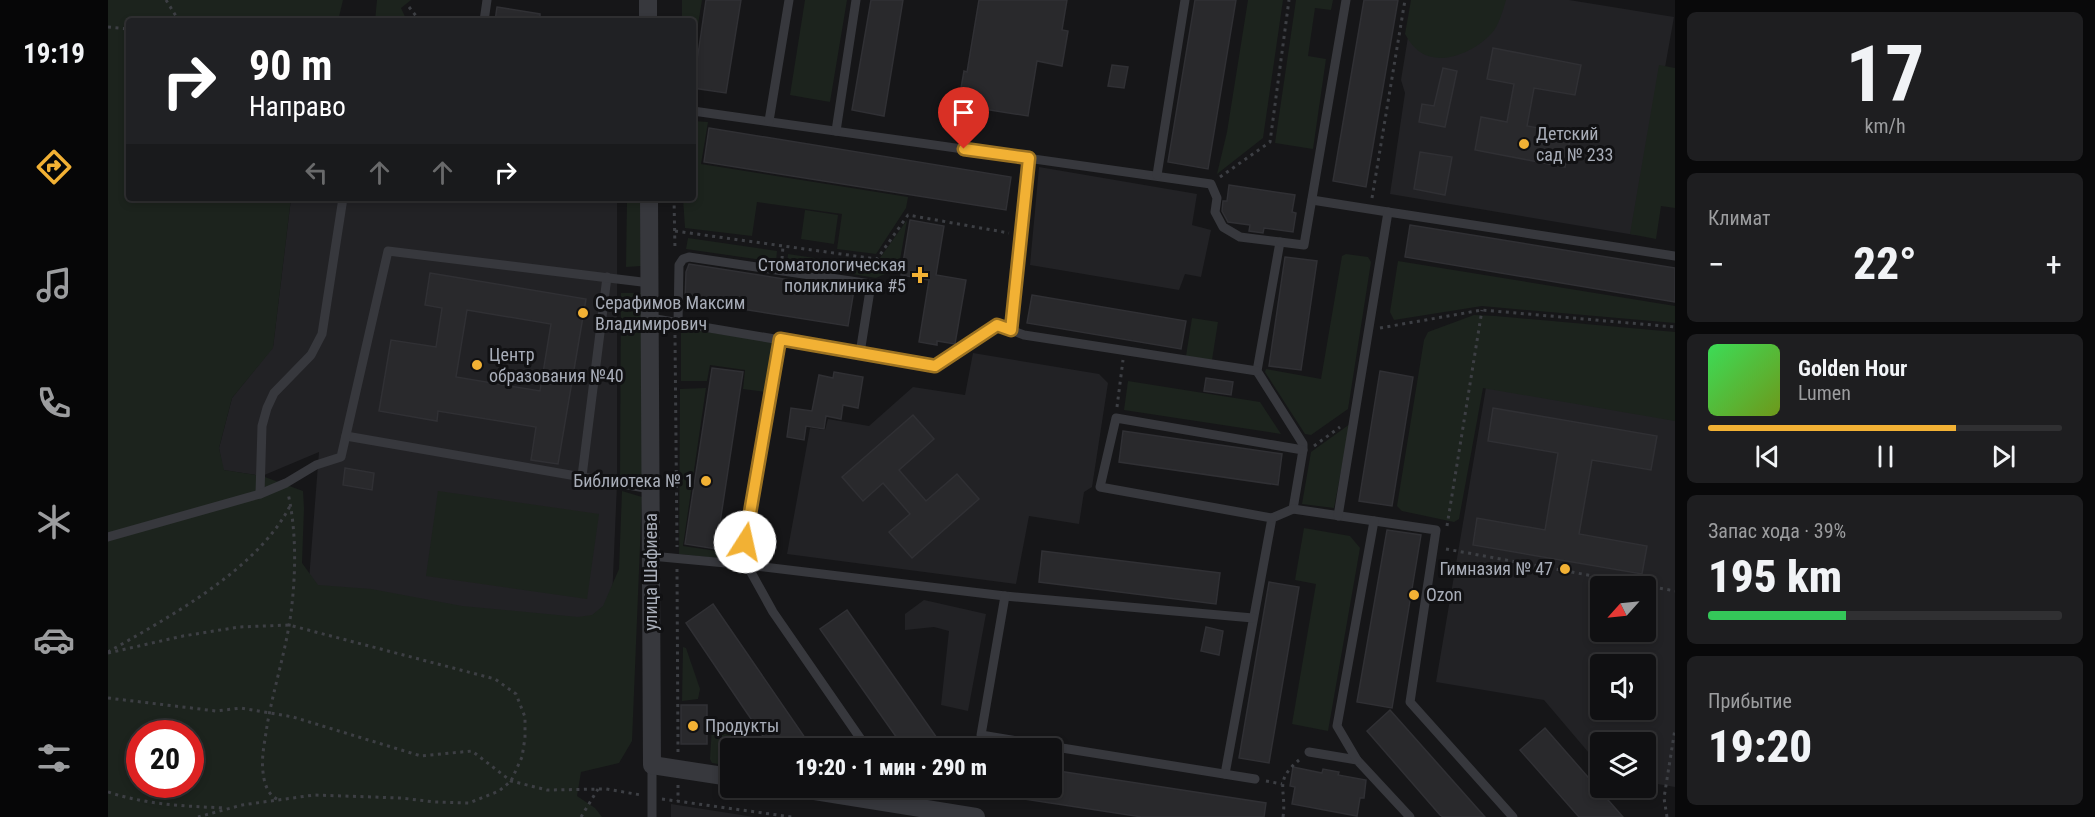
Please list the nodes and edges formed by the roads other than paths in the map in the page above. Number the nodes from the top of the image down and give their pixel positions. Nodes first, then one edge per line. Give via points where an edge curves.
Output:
1 (488, 0) edge
2 (648, 0) edge
3 (789, 0) edge
4 (856, 0) edge
5 (1185, 0) edge
6 (1346, 0) edge
7 (485, 18) edge
8 (648, 18) edge
9 (696, 111) edge
10 (769, 121) junction
11 (836, 130) junction
12 (1029, 158) junction
13 (1157, 176) junction
14 (1312, 200) junction
15 (343, 201) edge
16 (649, 201) edge
17 (1388, 212) junction
18 (1280, 242) junction
19 (1675, 256) edge
20 (607, 277) junction
21 (650, 283) junction
22 (650, 318) junction
23 (677, 323) junction
24 (1011, 330) junction
25 (780, 339) junction
26 (860, 353) junction
27 (1257, 371) junction
28 (346, 436) junction
29 (1303, 452) junction
30 (582, 476) junction
31 (651, 489) junction
32 (260, 494) junction
33 (1293, 509) junction
34 (1338, 516) junction
35 (1272, 518) junction
36 (1374, 521) junction
37 (108, 537) edge
38 (651, 556) junction
39 (744, 565) junction
40 (1005, 596) junction
41 (1253, 618) junction
42 (860, 738) edge
43 (1309, 752) road end
44 (1357, 760) junction
45 (652, 765) junction
46 (1225, 774) junction
47 (720, 775) edge
48 (1255, 779) road end
49 (864, 798) edge
50 (900, 798) edge
51 (904, 804) junction
52 (652, 817) edge
53 (975, 817) edge
54 (1410, 817) edge
55 (1513, 817) edge

1 - 7 lane
2 - 8 street
3 - 10 lane
4 - 11 lane
5 - 13 lane
6 - 14 lane
9 - 10 lane
10 - 11 lane
11 - 12 lane
12 - 13 lane
12 - 24 lane
13 - 18 lane via 1211,184 1217,198 1215,212 1223,227 1240,237
14 - 17 lane
14 - 18 lane via 1304,245
15 - 32 lane via 322,334 311,356 274,393 267,408 262,426
16 - 21 street, улица Шафиева
17 - 19 lane
17 - 34 lane
18 - 27 lane
20 - 21 lane
20 - 28 lane via 388,251
20 - 30 lane
21 - 22 street, улица Шафиева
22 - 23 lane
22 - 31 street, улица Шафиева
23 - 25 lane
23 - 26 lane via 680,265 689,257 871,284
24 - 26 lane via 997,325 935,366
24 - 27 lane
25 - 26 lane
25 - 39 lane
27 - 29 lane via 1303,444
28 - 30 lane
28 - 32 lane via 341,457 316,465
29 - 33 lane
29 - 35 lane via 1116,418 1100,487
30 - 31 lane
31 - 38 street, улица Шафиева
32 - 37 lane
33 - 34 lane
33 - 35 lane
34 - 36 lane
35 - 41 lane
36 - 44 lane via 1337,726
36 - 55 lane via 1436,530 1410,702
38 - 39 lane
38 - 45 street, улица Шафиева
39 - 40 lane
39 - 42 lane
40 - 41 lane
40 - 46 lane via 981,735
41 - 46 lane
43 - 44 lane
44 - 54 lane
45 - 47 street
45 - 52 lane
46 - 48 lane
49 - 51 street
50 - 51 lane
51 - 53 street

